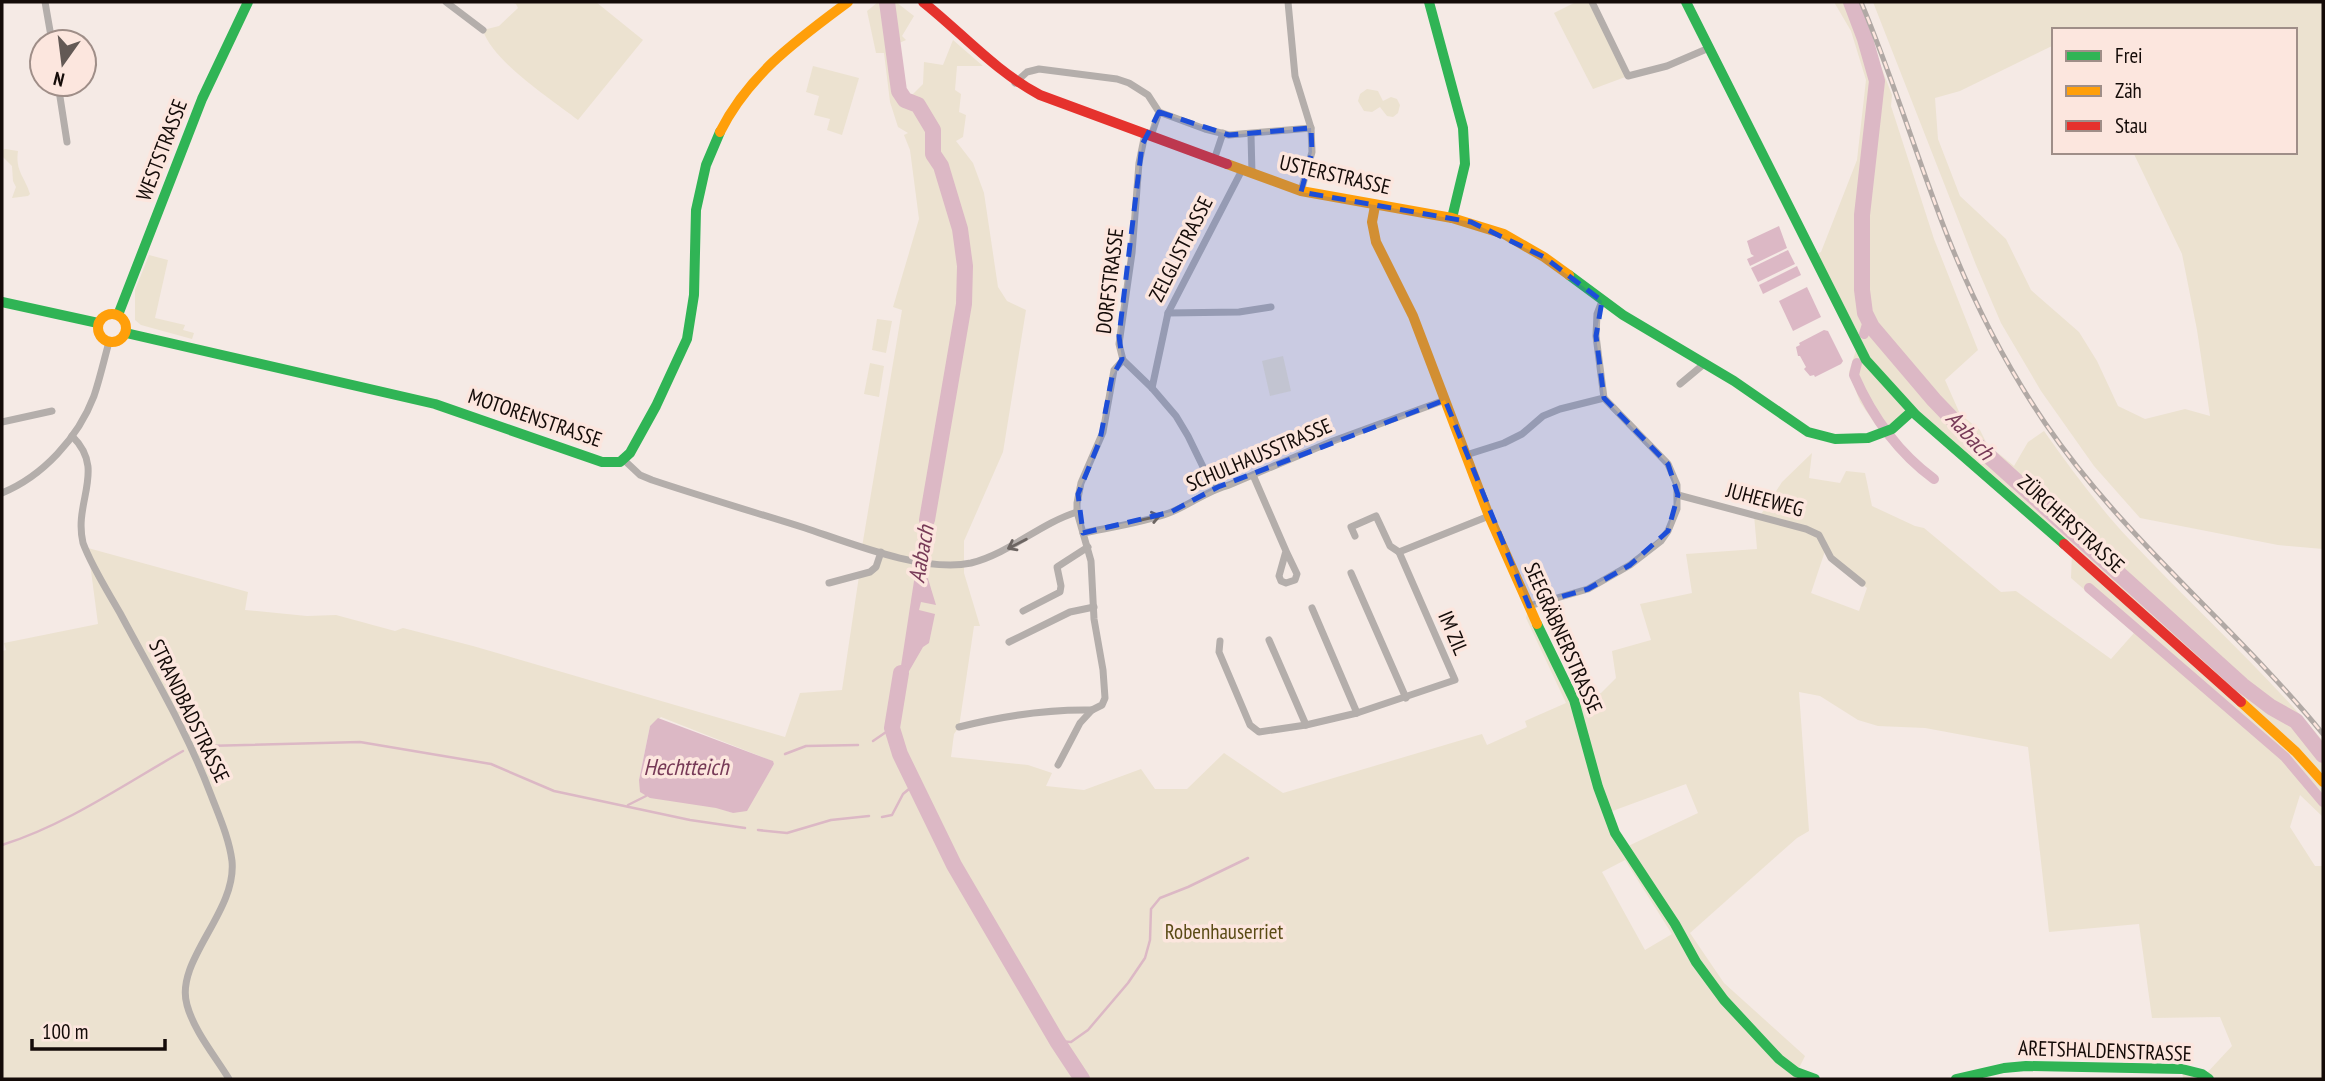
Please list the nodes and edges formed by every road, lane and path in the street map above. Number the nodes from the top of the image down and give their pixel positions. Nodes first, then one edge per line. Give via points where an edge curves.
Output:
1 (45, 2) edge
2 (248, 2) edge
3 (446, 2) edge
4 (848, 2) edge
5 (923, 2) edge
6 (1288, 2) edge
7 (1429, 2) edge
8 (1592, 2) edge
9 (1686, 2) edge
10 (50, 28) edge
11 (483, 30) dead end
12 (1709, 48) junction
13 (1016, 83) junction
14 (60, 98) edge
15 (1159, 112) junction
16 (1311, 128) junction
17 (1223, 133) junction
18 (1148, 135) junction
19 (1251, 135) junction
20 (66, 142) dead end
21 (1214, 160) junction
22 (1247, 172) junction
23 (1301, 191) junction
24 (1375, 206) junction
25 (1452, 218) junction
26 (1602, 301) junction
27 (2, 302) edge
28 (1271, 307) dead end
29 (1168, 313) junction
30 (118, 315) junction
31 (98, 323) junction
32 (126, 333) junction
33 (109, 342) junction
34 (1123, 360) junction
35 (1704, 363) junction
36 (1681, 384) dead end
37 (1153, 388) junction
38 (1604, 397) junction
39 (1445, 400) junction
40 (52, 411) dead end
41 (1911, 412) junction
42 (2, 422) edge
43 (72, 436) junction
44 (1466, 455) junction
45 (624, 460) junction
46 (1253, 475) junction
47 (1218, 486) junction
48 (2, 493) edge
49 (1678, 495) junction
50 (1077, 512) junction
51 (1489, 516) junction
52 (1083, 533) junction
53 (1355, 536) dead end
54 (1088, 547) junction
55 (1286, 551) dead end
56 (881, 552) junction
57 (1399, 552) junction
58 (1351, 573) dead end
59 (829, 583) dead end
60 (1861, 583) dead end
61 (1528, 606) junction
62 (1094, 607) junction
63 (1312, 608) dead end
64 (1023, 611) dead end
65 (1220, 640) dead end
66 (1269, 640) dead end
67 (1009, 642) dead end
68 (1406, 698) junction
69 (1092, 710) junction
70 (1357, 713) junction
71 (1306, 724) junction
72 (959, 727) dead end
73 (1058, 765) dead end
74 (2323, 782) edge
75 (229, 1079) edge
76 (1812, 1079) edge
77 (1956, 1079) edge
78 (2209, 1079) edge

1 - 10 street
2 - 30 street, WESTSTRASSE via 200,104
3 - 11 street
4 - 45 street via 769,63 735,105 719,134 698,200 691,323 673,369
5 - 13 street, USTERSTRASSE
6 - 16 street via 1295,76
7 - 25 street via 1463,128 1465,164
8 - 12 street via 1628,76
9 - 12 street, ZÜRCHERSTRASSE
12 - 41 street, ZÜRCHERSTRASSE via 1866,360
13 - 15 street via 1027,72 1039,69 1116,79 1148,95
13 - 18 street, USTERSTRASSE
14 - 20 street
15 - 17 street
15 - 18 street, DORFSTRASSE
16 - 19 street
16 - 23 street via 1312,152
17 - 19 street
17 - 21 street
18 - 21 street, USTERSTRASSE
18 - 34 street, DORFSTRASSE via 1139,163 1119,336
19 - 22 street
21 - 22 street, USTERSTRASSE
22 - 23 street, USTERSTRASSE
22 - 29 street, ZELGLISTRASSE
23 - 24 street, USTERSTRASSE
24 - 25 street, USTERSTRASSE
24 - 39 street, SEEGRÄBNERSTRASSE via 1376,242 1413,316
25 - 26 street, USTERSTRASSE via 1512,237
26 - 35 street, USTERSTRASSE
26 - 38 street via 1596,336
27 - 31 street
28 - 29 street
29 - 37 street, ZELGLISTRASSE
30 - 31 street via 104,316
30 - 32 street
31 - 33 street via 100,337
32 - 33 street via 117,342
32 - 45 street, MOTORENSTRASSE via 435,404 602,463
33 - 43 street via 94,395
34 - 37 street
34 - 50 street, DORFSTRASSE via 1114,370 1103,432 1081,483
35 - 36 street
35 - 41 street, USTERSTRASSE via 1808,432 1848,440 1887,432
37 - 47 street via 1184,428 1208,477
38 - 44 street via 1543,416 1522,434
38 - 49 street via 1668,464
39 - 44 street, SEEGRÄBNERSTRASSE
39 - 46 street, SCHULHAUSSTRASSE
40 - 42 street
41 - 74 street, ZÜRCHERSTRASSE via 2019,503 2296,752
43 - 48 street via 31,477
43 - 75 street, STRANDBADSTRASSE via 83,446 90,467 80,515 83,542 188,740 230,851 230,885 187,978 185,993 192,1018
44 - 51 street, SEEGRÄBNERSTRASSE
45 - 56 street, MOTORENSTRASSE via 645,478
46 - 47 street, SCHULHAUSSTRASSE
46 - 55 street
52 -> 47 street, SCHULHAUSSTRASSE via 1165,514
49 - 60 street, JUHEEWEG via 1806,528 1819,535 1830,558
49 - 61 street via 1668,531 1630,565 1588,589
50 - 52 street, DORFSTRASSE
50 -> 56 street, MOTORENSTRASSE via 1018,544 958,565
51 - 57 street
51 - 61 street, SEEGRÄBNERSTRASSE
52 - 54 street, DORFSTRASSE
53 - 57 street, IM ZIL via 1351,527 1376,516 1390,546
54 - 62 street, DORFSTRASSE
54 - 64 street via 1057,567 1060,592
56 - 59 street via 870,572
57 - 68 street, IM ZIL via 1455,680
58 - 68 street
61 - 76 street, SEEGRÄBNERSTRASSE via 1574,700 1598,787 1623,848 1724,1000 1779,1059
62 - 67 street via 1070,612
62 - 69 street, DORFSTRASSE via 1106,693 1102,705
63 - 70 street
65 - 71 street, IM ZIL via 1219,652 1252,728 1262,732
66 - 71 street
68 - 70 street, IM ZIL
69 - 72 street via 1006,715
69 - 73 street, DORFSTRASSE
70 - 71 street, IM ZIL
77 - 78 street, ARETSHALDENSTRASSE via 2022,1066 2182,1069

